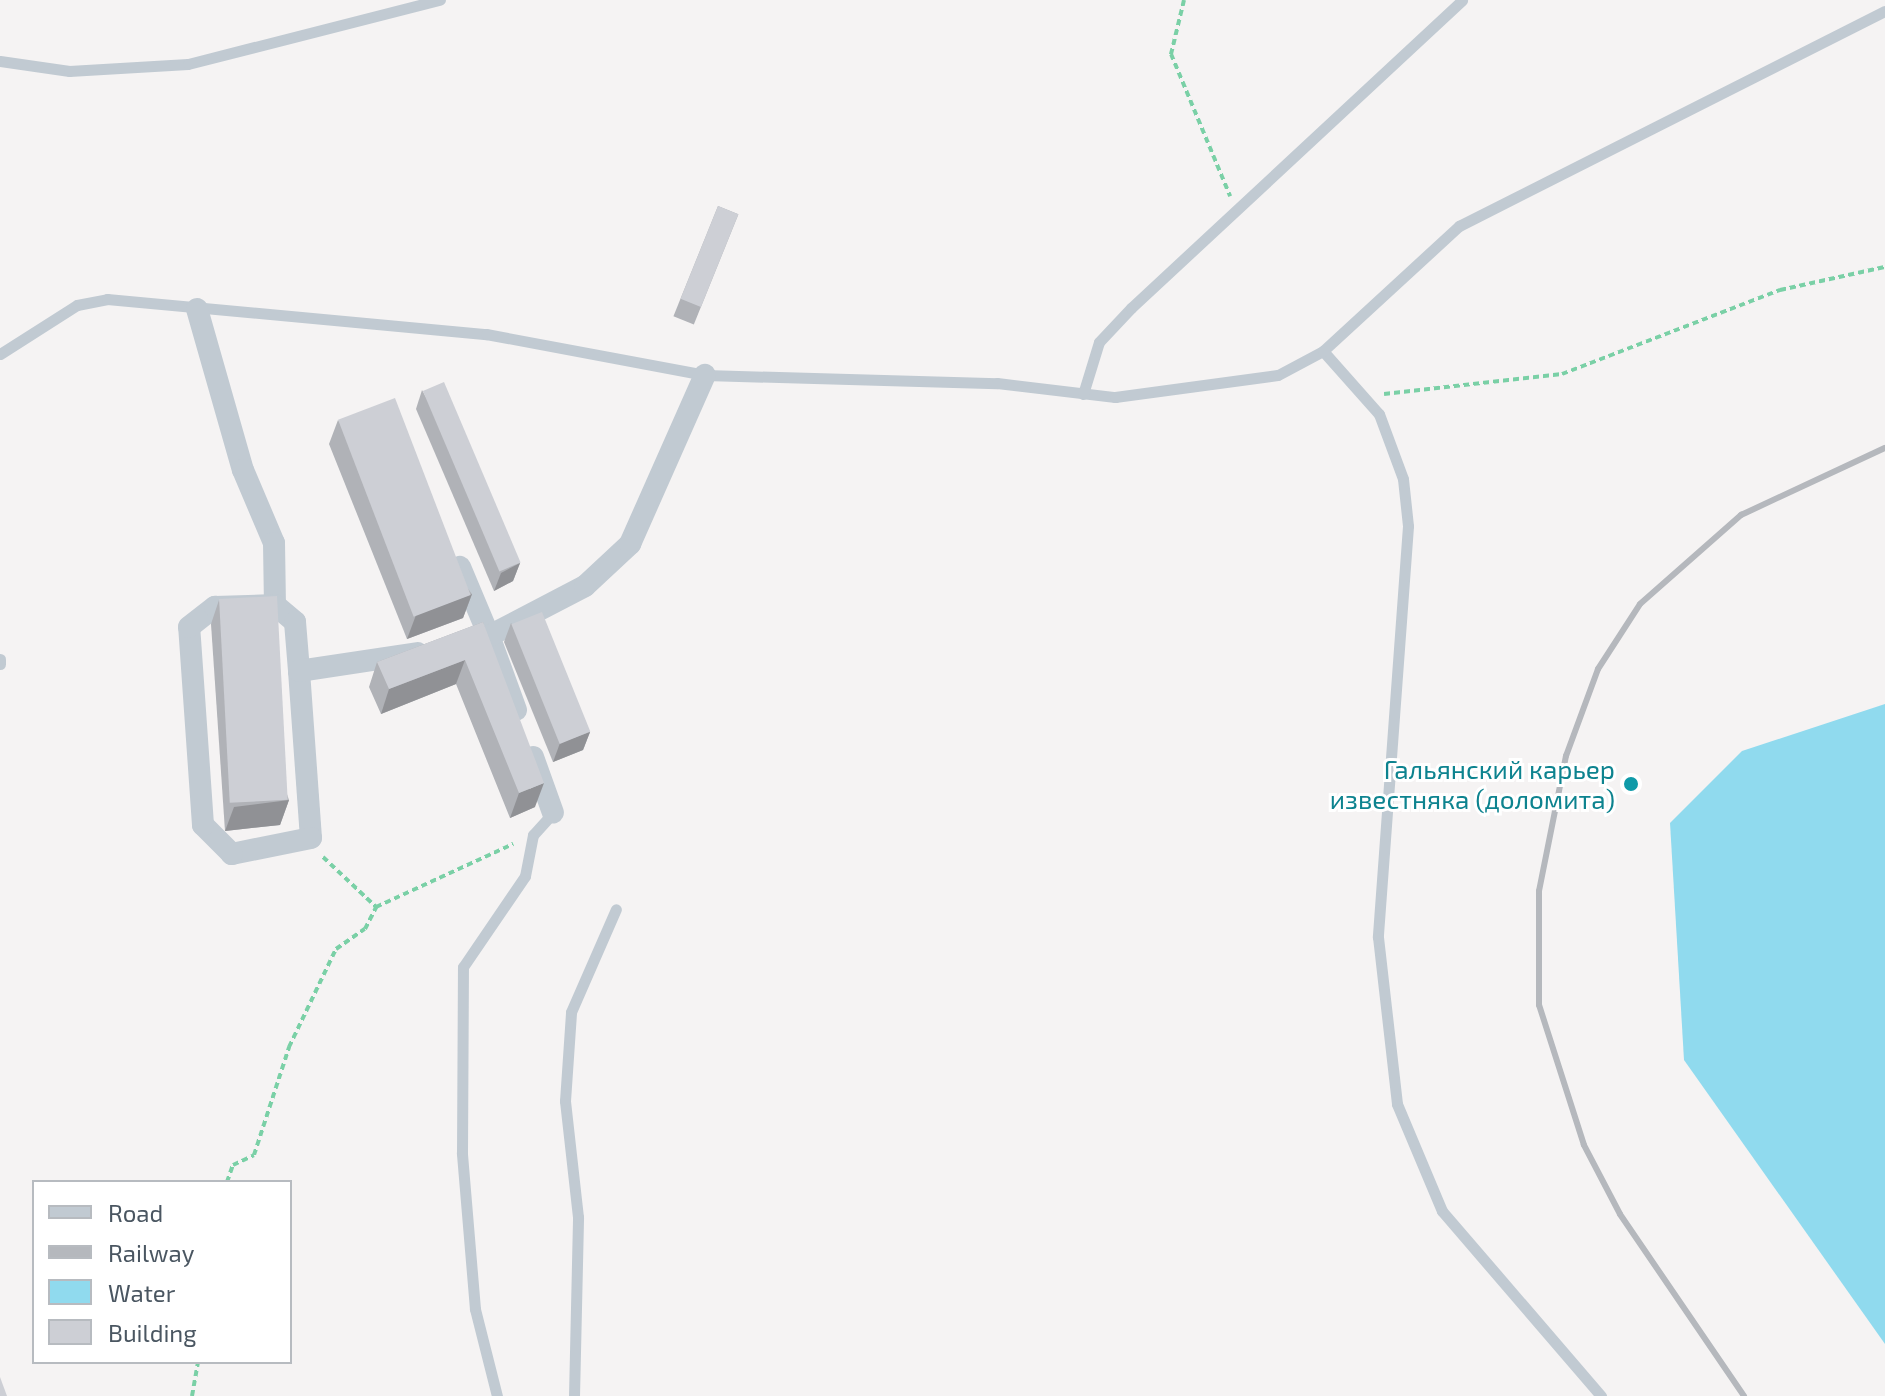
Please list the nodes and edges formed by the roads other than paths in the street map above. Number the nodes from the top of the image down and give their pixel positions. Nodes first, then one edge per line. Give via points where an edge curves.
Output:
1 (440, 0) edge
2 (1462, 0) edge
3 (1885, 11) edge
4 (0, 61) edge
5 (197, 309) junction
6 (1323, 351) junction
7 (0, 354) edge
8 (705, 375) junction
9 (1083, 394) junction
10 (454, 550) edge
11 (275, 605) junction
12 (489, 636) junction
13 (299, 671) junction
14 (553, 813) joint
15 (616, 909) dead end
16 (497, 1396) edge
17 (574, 1396) edge
18 (1601, 1396) edge

1 - 4 lane via 188,64 69,71
2 - 9 lane via 1234,207 1099,342
3 - 6 lane via 1459,226
5 - 7 lane via 107,299 77,305
5 - 8 lane via 486,334
5 - 11 street via 243,470 274,543
6 - 9 lane via 1278,375 1115,397
6 - 18 lane via 1365,396 1394,447 1408,526 1378,937 1397,1104 1442,1211
8 - 9 lane via 917,379
8 - 12 street via 630,544 585,586
10 - 12 street
11 - 13 street via 295,622
11 - 13 street via 215,607 189,627 203,825 232,854 311,838
12 - 13 street
12 - 14 street
14 - 16 lane via 533,835 525,876 463,967 463,1169 475,1309
15 - 17 lane via 571,1012 565,1101 578,1217

